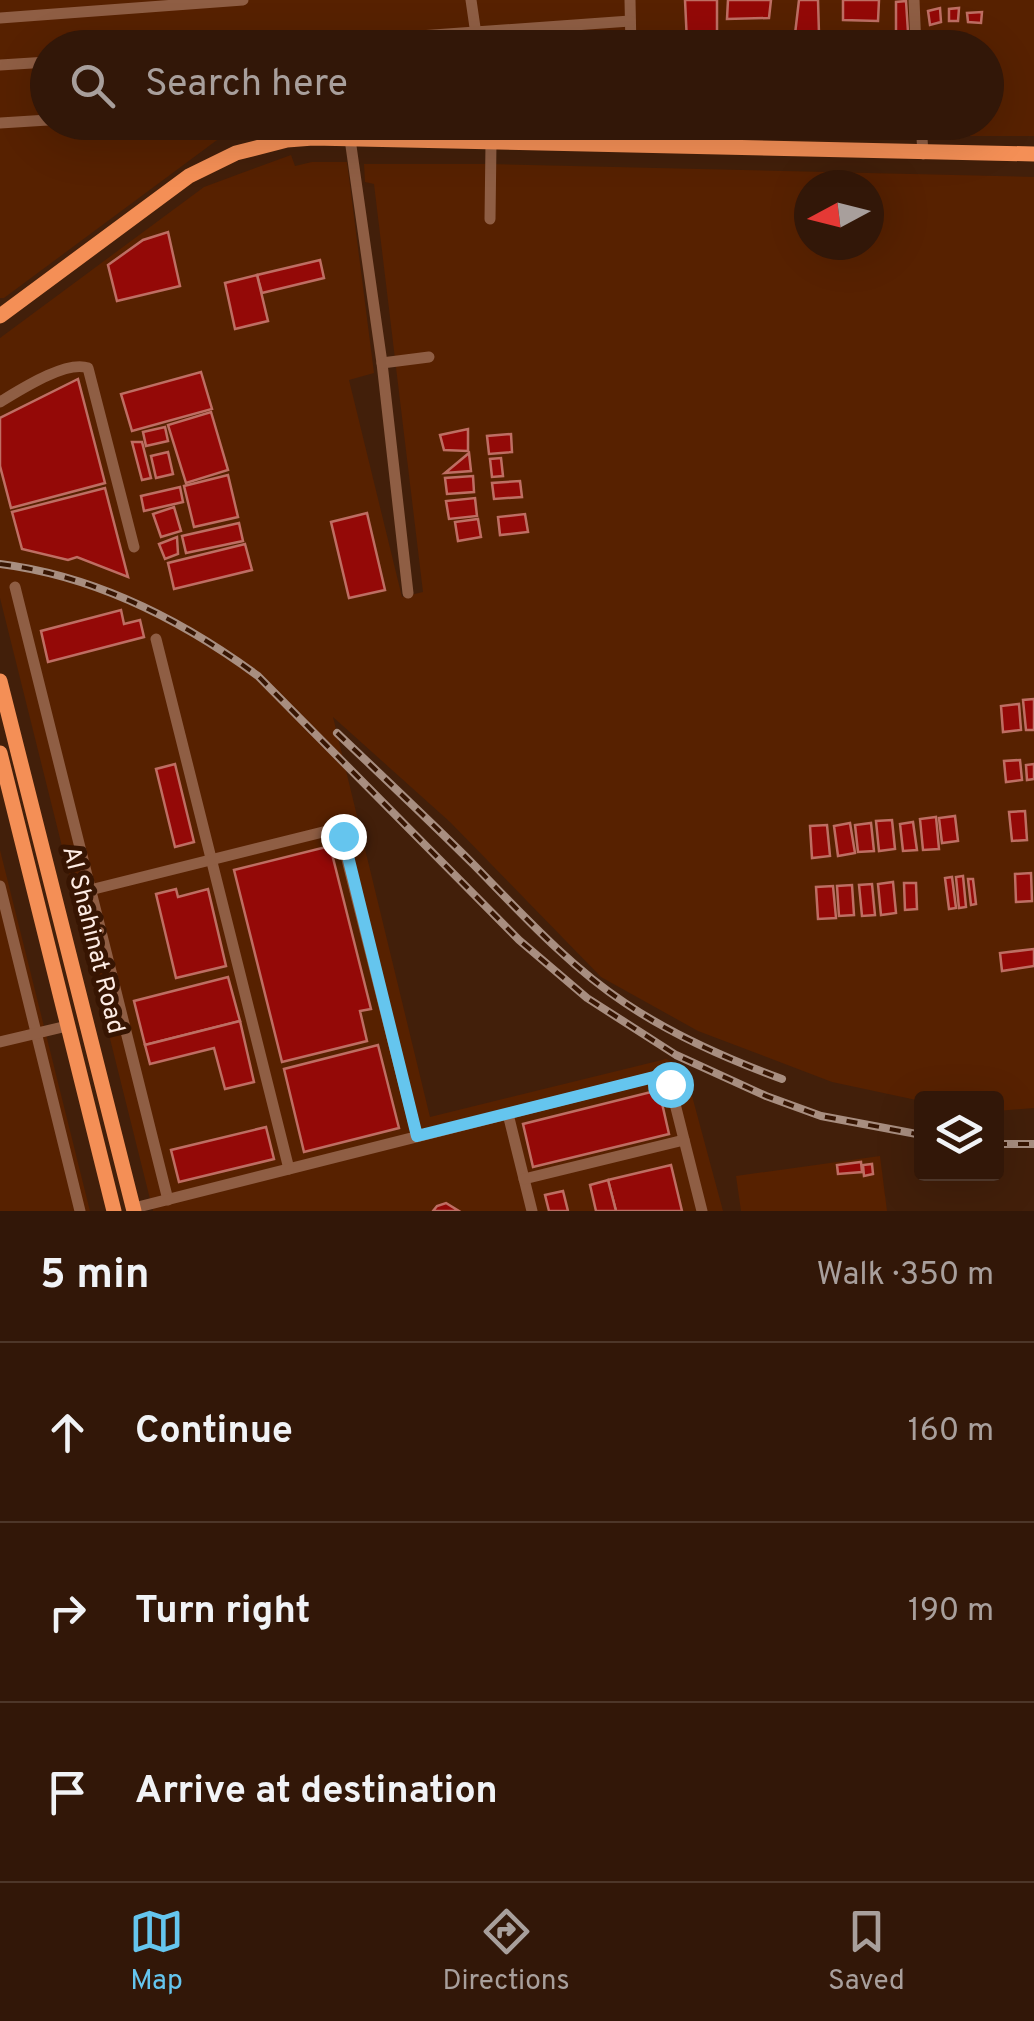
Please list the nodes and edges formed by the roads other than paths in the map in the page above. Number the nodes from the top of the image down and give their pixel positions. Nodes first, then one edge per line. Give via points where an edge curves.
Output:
1 (243, 0) edge
2 (471, 0) edge
3 (630, 0) edge
4 (914, 0) edge
5 (0, 18) edge
6 (630, 22) junction
7 (476, 30) edge
8 (507, 30) edge
9 (630, 30) edge
10 (915, 30) edge
11 (30, 63) edge
12 (0, 65) edge
13 (30, 121) edge
14 (0, 123) edge
15 (287, 140) edge
16 (350, 140) edge
17 (385, 140) edge
18 (489, 140) edge
19 (922, 140) edge
20 (489, 143) junction
21 (923, 154) junction
22 (1034, 154) edge
23 (490, 218) dead end
24 (0, 316) edge
25 (429, 357) dead end
26 (382, 363) junction
27 (0, 402) edge
28 (134, 547) dead end
29 (14, 587) dead end
30 (408, 592) dead end
31 (156, 639) dead end
32 (0, 680) edge
33 (0, 753) edge
34 (44, 856) junction
35 (212, 859) junction
36 (27, 861) junction
37 (0, 886) edge
38 (90, 890) junction
39 (68, 1026) junction
40 (36, 1034) junction
41 (0, 1042) edge
42 (109, 1110) junction
43 (508, 1114) junction
44 (90, 1117) junction
45 (417, 1136) junction
46 (684, 1140) junction
47 (122, 1164) junction
48 (290, 1169) junction
49 (104, 1172) junction
50 (524, 1179) junction
51 (168, 1200) junction
52 (134, 1210) edge
53 (80, 1211) edge
54 (114, 1211) edge
55 (532, 1211) edge
56 (702, 1211) edge

1 - 5 street
2 - 7 street
3 - 6 street
4 - 10 street
6 - 8 street
6 - 9 street
11 - 12 street
13 - 14 street
15 - 24 main road via 189,176
16 - 26 street
17 - 20 main road
18 - 20 street
19 - 21 street
20 - 21 main road
20 - 23 street
21 - 22 main road
25 - 26 street
26 - 30 street
27 - 28 street via 48,376 88,368
29 - 38 street
31 - 35 street
32 - 34 main road, Al Shahinat Road
33 - 36 main road, Al Shahinat Road
34 - 36 main road via 35,853
34 - 42 main road, Al Shahinat Road
35 - 38 street
35 - 45 street via 340,832
35 - 48 street
36 - 39 main road, Al Shahinat Road
37 - 40 street
38 - 51 street
39 - 40 street
39 - 44 main road, Al Shahinat Road
40 - 41 street
40 - 53 street
42 - 44 main road
42 - 47 main road, Al Shahinat Road
43 - 45 street
43 - 46 street via 658,1076 670,1084
43 - 50 street
44 - 49 main road, Al Shahinat Road
45 - 48 street
46 - 50 street
46 - 56 street
47 - 49 main road
47 - 52 main road, Al Shahinat Road
48 - 51 street
49 - 54 main road, Al Shahinat Road
50 - 55 street
51 - 52 street

